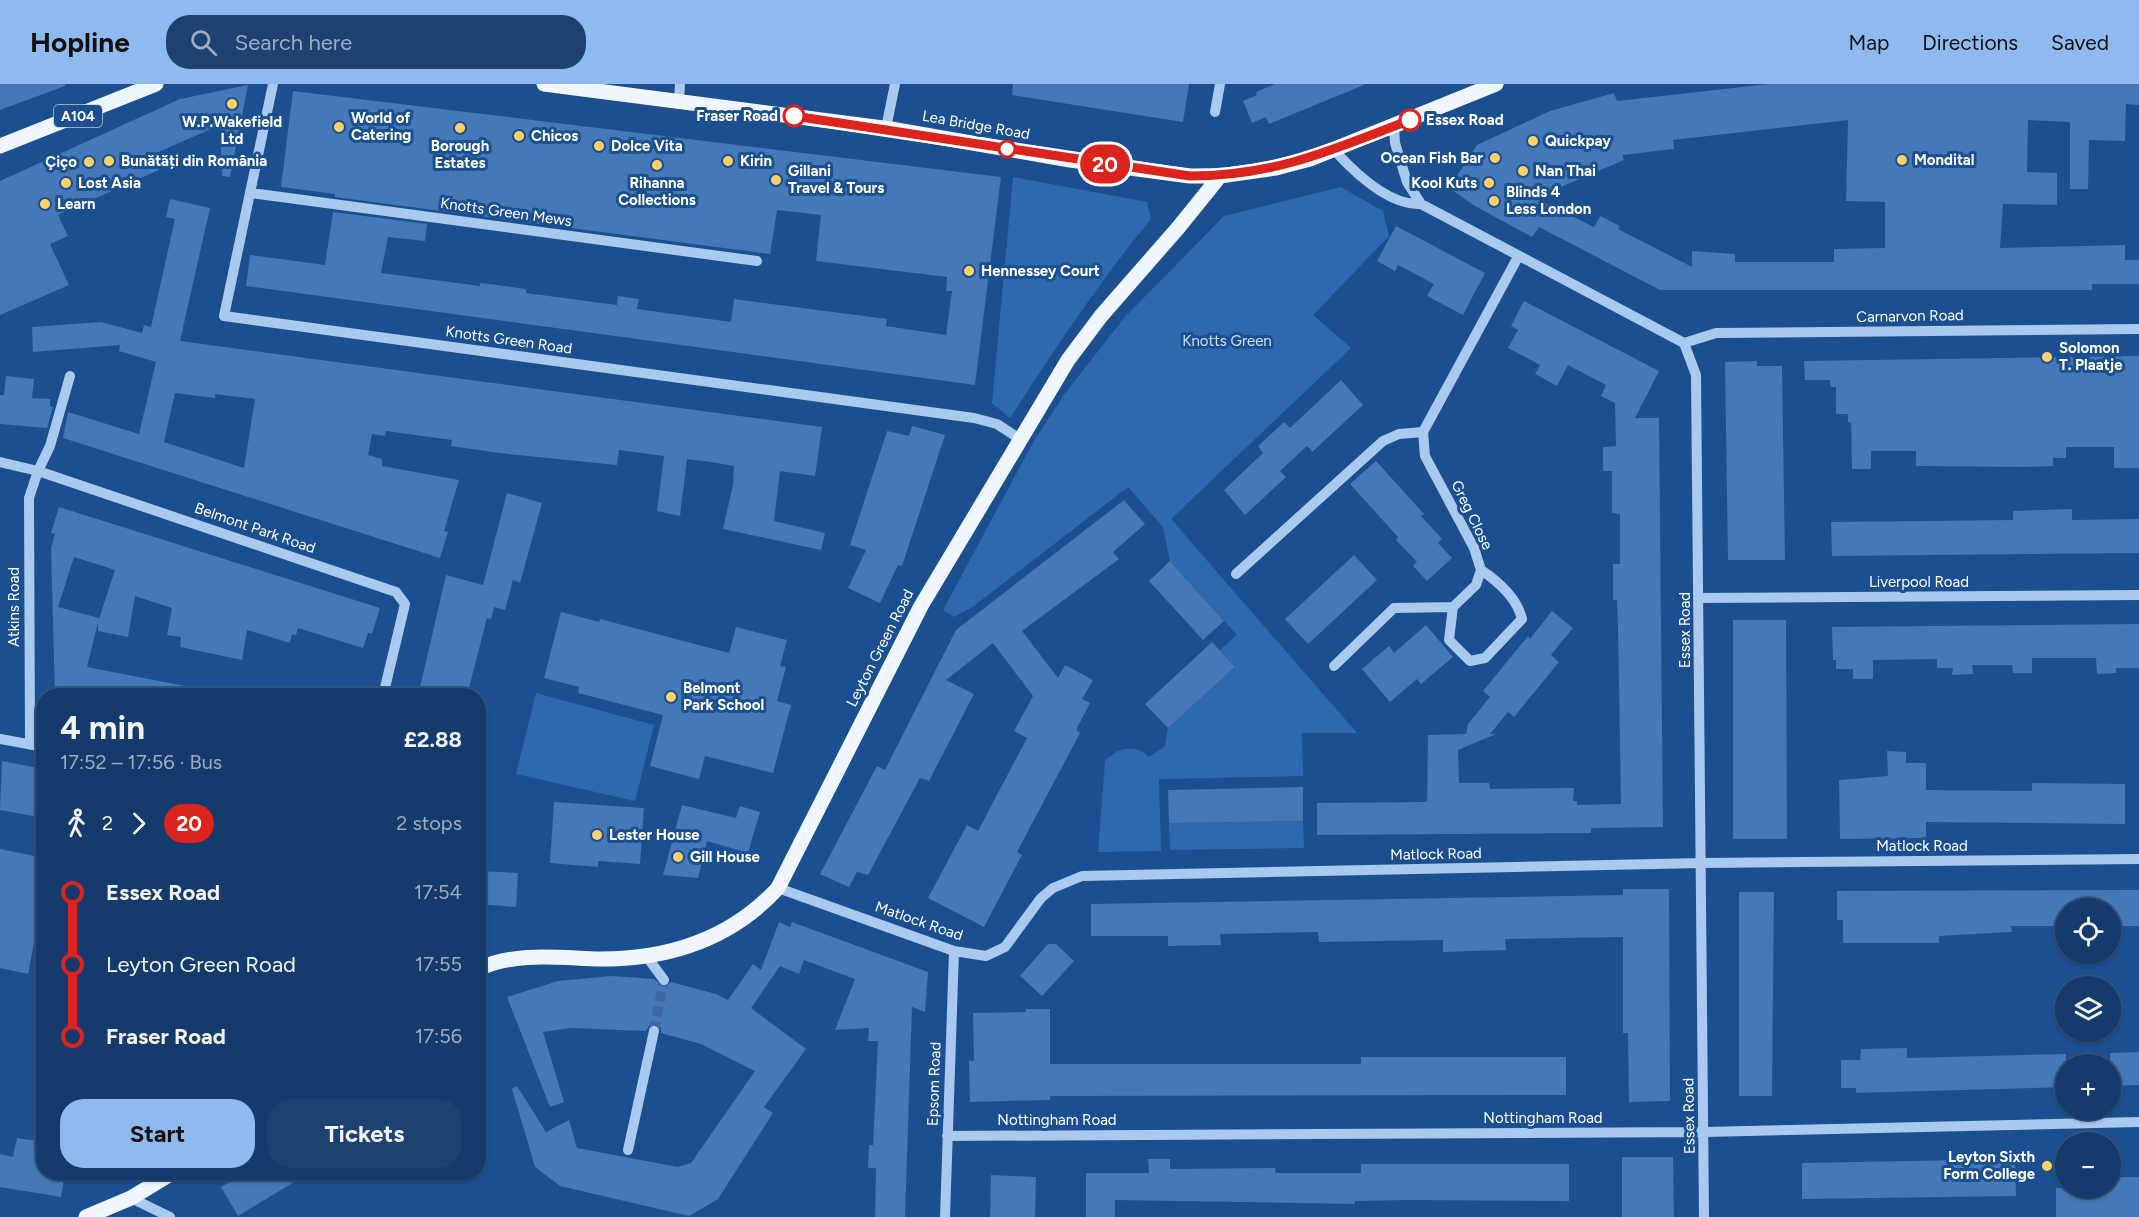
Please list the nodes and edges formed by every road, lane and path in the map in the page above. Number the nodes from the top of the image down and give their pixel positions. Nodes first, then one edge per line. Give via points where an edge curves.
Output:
1 (156, 84) edge
2 (273, 84) edge
3 (544, 84) edge
4 (680, 84) edge
5 (895, 84) edge
6 (1220, 84) edge
7 (1496, 84) edge
8 (679, 101) junction
9 (1215, 112) dead end
10 (1394, 126) junction
11 (886, 128) junction
12 (0, 146) edge
13 (1334, 150) junction
14 (1220, 176) junction
15 (251, 193) junction
16 (1421, 204) junction
17 (1518, 257) junction
18 (757, 261) dead end
19 (2139, 329) edge
20 (1683, 343) junction
21 (70, 376) dead end
22 (1424, 432) junction
23 (1020, 439) junction
24 (0, 462) edge
25 (38, 471) junction
26 (1480, 570) junction
27 (1236, 574) dead end
28 (2139, 595) edge
29 (1700, 598) junction
30 (1453, 607) junction
31 (1334, 666) dead end
32 (385, 688) edge
33 (0, 739) edge
34 (30, 744) junction
35 (36, 745) edge
36 (2139, 859) edge
37 (1702, 863) junction
38 (778, 888) junction
39 (954, 951) junction
40 (647, 957) junction
41 (486, 966) edge
42 (664, 980) dead end
43 (654, 1031) tunnel mouth
44 (2139, 1122) edge
45 (1704, 1132) junction
46 (947, 1136) junction
47 (628, 1150) dead end
48 (161, 1180) edge
49 (131, 1198) junction
50 (86, 1217) edge
51 (170, 1217) edge
52 (945, 1217) edge
53 (1704, 1217) edge

1 - 12 main road, A104
2 - 15 street, Knotts Green Road
3 - 8 main road, Lea Bridge Road
4 - 8 street
5 - 11 street
6 - 9 street
7 - 10 main road, Lea Bridge Road
8 - 11 main road, Lea Bridge Road
10 - 13 main road, Lea Bridge Road
10 - 16 street via 1407,182
11 - 14 main road, Lea Bridge Road via 1070,159 1190,176
13 - 14 main road, Lea Bridge Road via 1286,166
13 - 16 street via 1363,180 1411,204
14 - 23 main road, Leyton Green Road via 1101,316 1068,360
15 - 18 street, Knotts Green Mews
15 - 23 street, Knotts Green Road via 224,316 974,418 997,424
16 - 17 street
17 - 20 street
17 - 22 street
19 - 20 street, Carnarvon Road via 1716,333
20 - 29 street, Essex Road via 1696,375
21 - 25 street, Atkins Road via 50,446
22 - 26 street, Greg Close via 1425,456 1474,548
22 - 27 street via 1399,434 1383,441
23 - 38 main road, Leyton Green Road via 921,606
24 - 25 street, Belmont Park Road
25 - 32 street, Belmont Park Road via 396,592 405,604
25 - 34 street, Atkins Road via 29,498
26 - 30 street, Greg Close via 1476,585
26 - 30 street via 1519,604 1522,619 1485,658 1470,661 1449,640
28 - 29 street, Liverpool Road
29 - 37 street, Essex Road
30 - 31 street via 1394,609
33 - 34 street
34 - 35 street
36 - 37 street, Matlock Road
37 - 39 street, Matlock Road via 1082,876 1053,888 1041,898 1005,947 986,956
37 - 45 street, Essex Road
38 - 39 street, Matlock Road
38 - 40 main road, Leyton Green Road via 759,908 731,927 695,945
39 - 46 street, Epsom Road
40 - 41 main road, Leyton Green Road via 536,956
40 - 42 street
43 - 47 street
44 - 45 street, Nottingham Road
45 - 46 street, Nottingham Road
45 - 53 street, Essex Road
46 - 52 street, Epsom Road
48 - 49 main road
49 - 50 main road
49 - 51 street

